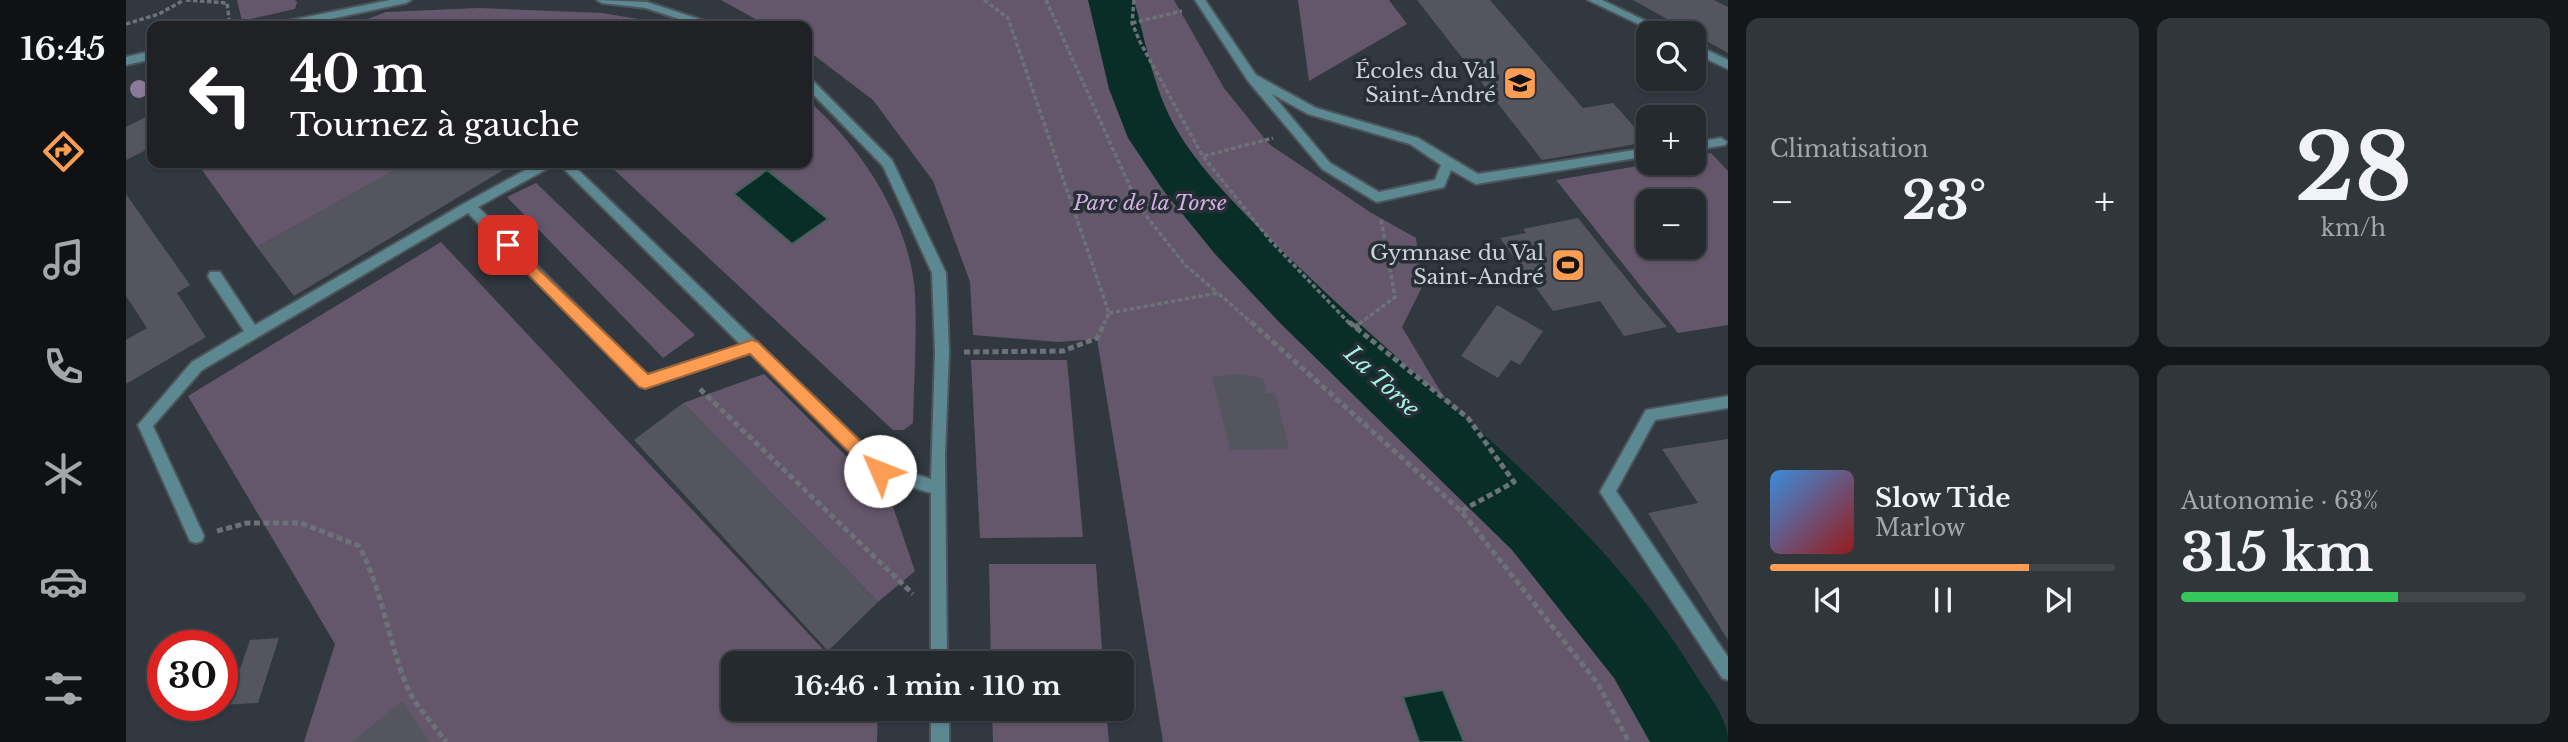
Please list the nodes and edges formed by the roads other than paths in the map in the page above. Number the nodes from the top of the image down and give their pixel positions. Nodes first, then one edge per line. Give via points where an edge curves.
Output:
1 (406, 0) edge
2 (602, 0) edge
3 (671, 0) edge
4 (1593, 0) edge
5 (1202, 3) edge
6 (681, 20) edge
7 (306, 21) edge
8 (1639, 21) edge
9 (1706, 53) edge
10 (147, 56) edge
11 (126, 61) edge
12 (1728, 65) edge
13 (1252, 78) junction
14 (812, 87) edge
15 (1721, 142) dead end
16 (1706, 144) edge
17 (1636, 154) edge
18 (1448, 163) junction
19 (539, 168) edge
20 (569, 168) edge
21 (469, 206) junction
22 (215, 276) dead end
23 (253, 333) junction
24 (752, 347) junction
25 (1728, 402) edge
26 (939, 488) junction
27 (196, 536) road end
28 (939, 651) edge
29 (1728, 672) edge
30 (940, 721) edge
31 (940, 742) edge

1 - 7 street
2 - 6 street via 647,5
3 - 6 street
4 - 8 street
5 - 13 street
9 - 12 street
10 - 11 street
13 - 18 street via 1312,111 1414,141
13 - 18 street via 1326,166 1377,197 1440,184
14 - 26 street via 888,163 939,274
15 - 16 street
17 - 18 street via 1476,178
19 - 21 street
20 - 24 street
21 - 23 street
21 - 24 street via 645,382
22 - 23 street
23 - 27 street via 197,366 145,425
24 - 26 street via 880,471
25 - 29 street via 1651,414 1608,492
26 - 28 street
30 - 31 street

